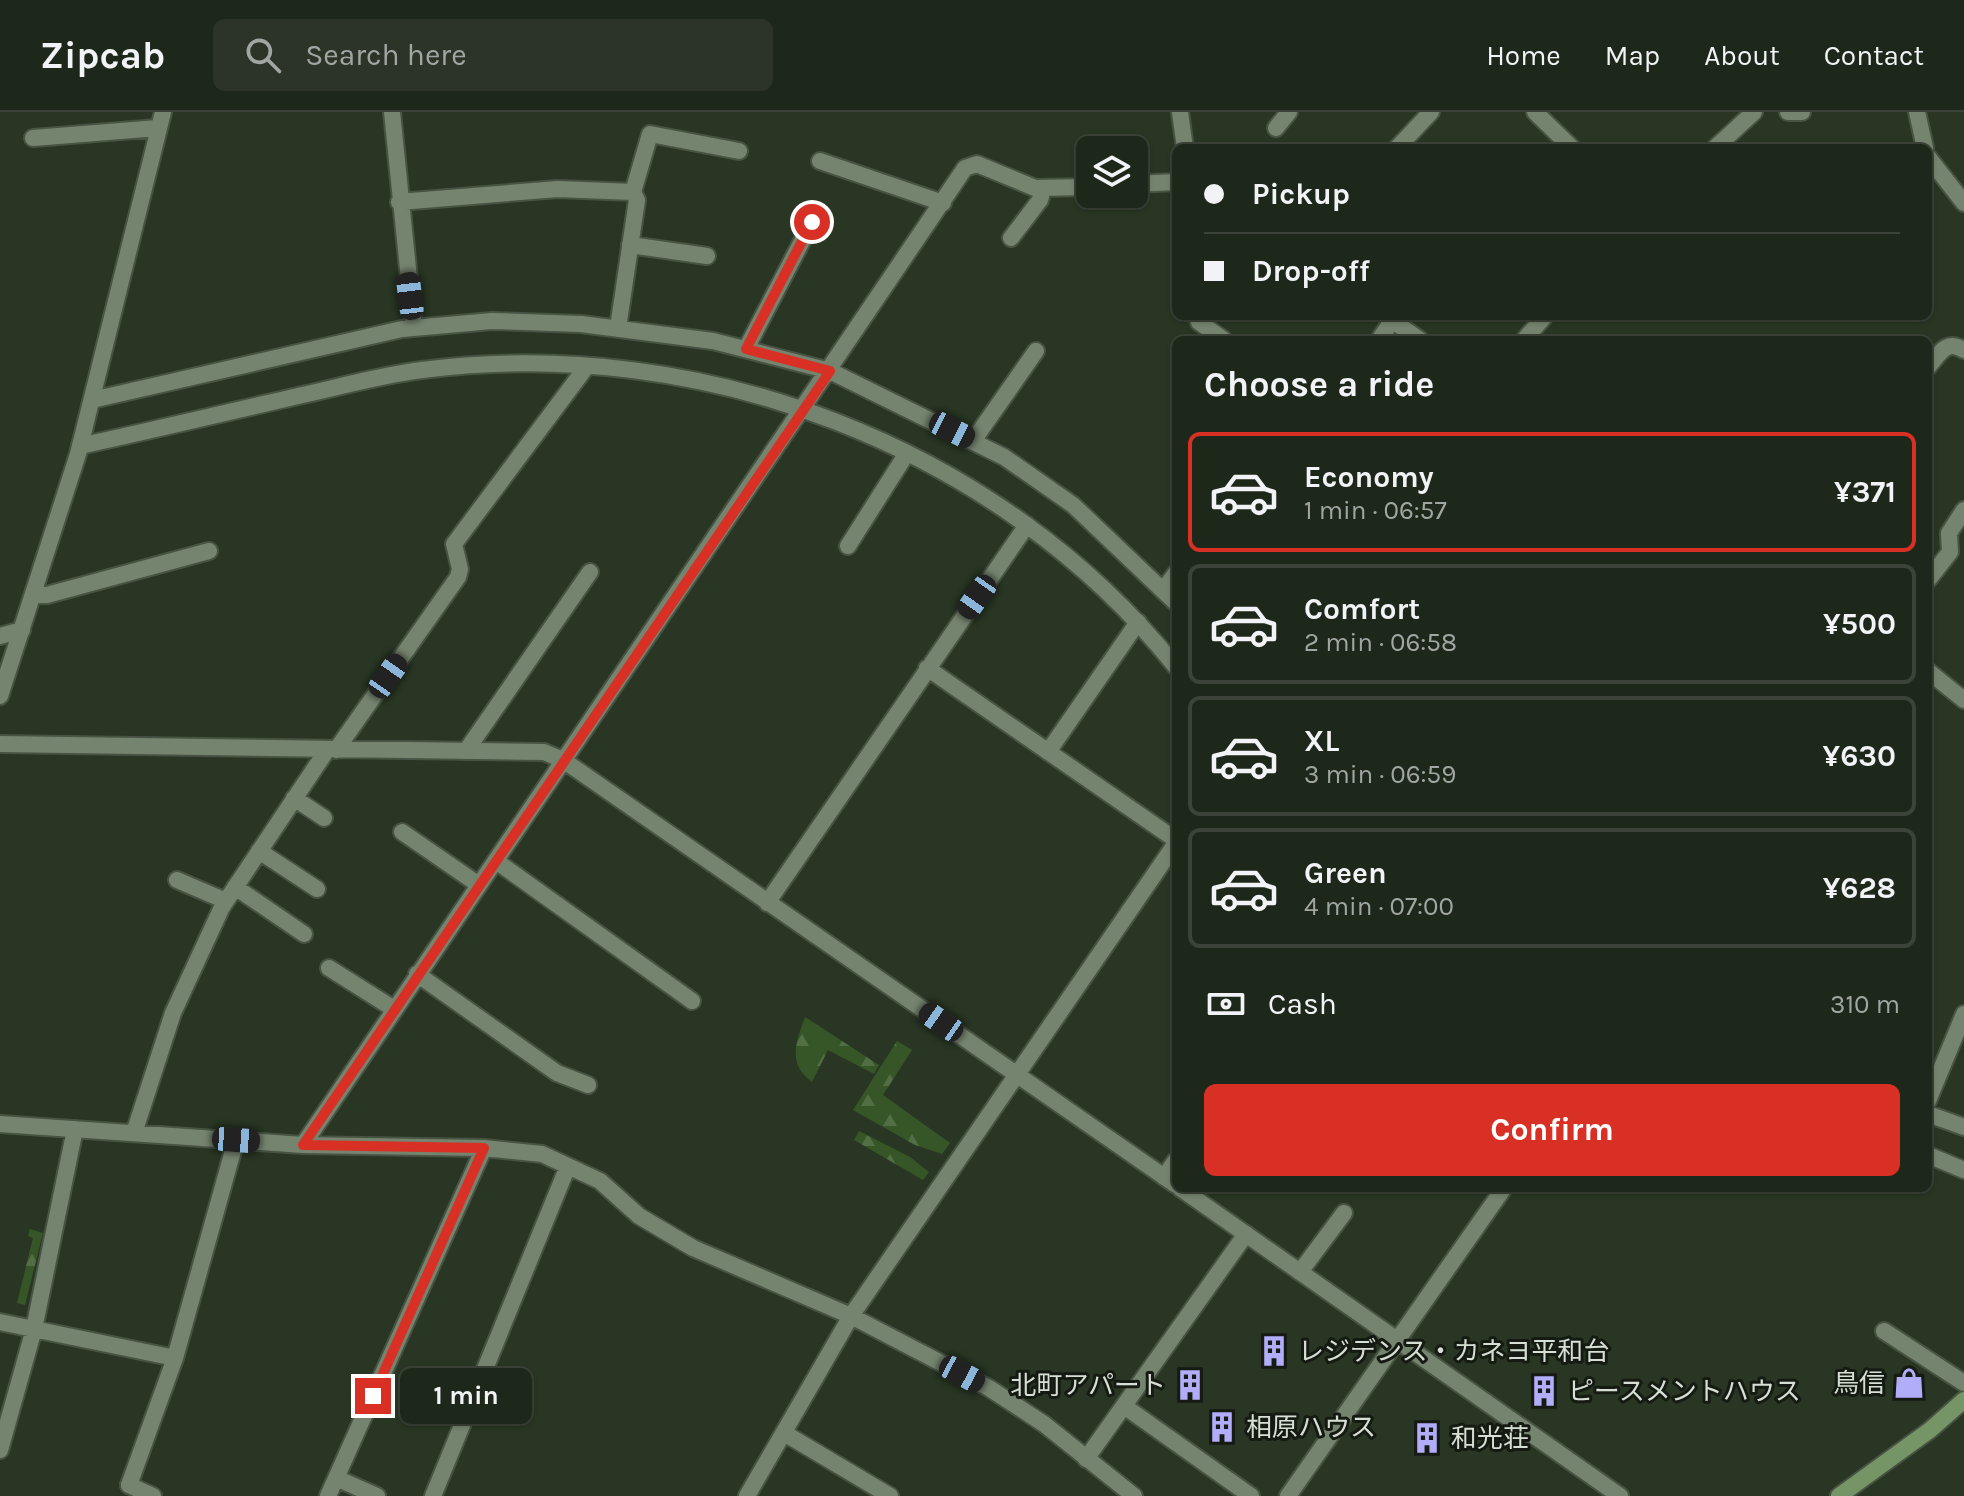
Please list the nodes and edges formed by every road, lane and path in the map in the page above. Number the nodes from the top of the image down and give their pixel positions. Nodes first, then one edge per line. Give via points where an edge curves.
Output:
1 (392, 112) edge
2 (1180, 112) edge
3 (1289, 112) edge
4 (1431, 112) edge
5 (1535, 112) edge
6 (1754, 112) edge
7 (1788, 112) edge
8 (1802, 112) edge
9 (1917, 112) edge
10 (160, 120) edge
11 (1276, 128) dead end
12 (33, 138) dead end
13 (1184, 144) edge
14 (1401, 144) edge
15 (1568, 144) edge
16 (1719, 144) edge
17 (1924, 144) edge
18 (739, 151) dead end
19 (820, 161) dead end
20 (1932, 162) edge
21 (1172, 182) edge
22 (1148, 183) edge
23 (1076, 188) edge
24 (1043, 189) junction
25 (633, 192) junction
26 (399, 202) junction
27 (943, 203) junction
28 (1964, 203) edge
29 (812, 222) dead end
30 (1011, 238) dead end
31 (630, 245) junction
32 (707, 256) dead end
33 (1198, 320) edge
34 (1392, 320) edge
35 (1542, 320) edge
36 (414, 328) junction
37 (618, 328) junction
38 (1218, 336) edge
39 (1414, 336) edge
40 (1528, 336) edge
41 (746, 349) junction
42 (1964, 350) edge
43 (1036, 351) dead end
44 (1932, 362) edge
45 (587, 366) junction
46 (830, 371) junction
47 (92, 400) junction
48 (803, 408) junction
49 (973, 441) junction
50 (80, 446) junction
51 (907, 453) junction
52 (1964, 510) edge
53 (1027, 525) junction
54 (848, 546) dead end
55 (209, 551) dead end
56 (590, 572) dead end
57 (1932, 575) edge
58 (1172, 578) edge
59 (1164, 589) junction
60 (33, 595) junction
61 (1172, 598) edge
62 (1138, 622) junction
63 (22, 630) junction
64 (0, 636) edge
65 (1172, 662) edge
66 (927, 668) junction
67 (1932, 674) edge
68 (0, 696) edge
69 (1964, 700) edge
70 (0, 744) edge
71 (331, 750) junction
72 (466, 751) junction
73 (1048, 752) junction
74 (563, 760) junction
75 (294, 798) junction
76 (324, 818) dead end
77 (402, 832) dead end
78 (1172, 839) edge
79 (1172, 848) edge
80 (259, 851) junction
81 (496, 861) junction
82 (177, 880) dead end
83 (479, 885) junction
84 (317, 889) dead end
85 (230, 894) junction
86 (767, 903) junction
87 (304, 934) dead end
88 (329, 968) dead end
89 (417, 974) junction
90 (692, 1001) dead end
91 (394, 1009) junction
92 (1964, 1014) edge
93 (1016, 1073) junction
94 (588, 1085) dead end
95 (1932, 1091) edge
96 (1932, 1115) edge
97 (0, 1124) edge
98 (1964, 1127) edge
99 (75, 1129) junction
100 (134, 1133) junction
101 (236, 1140) junction
102 (303, 1145) junction
103 (484, 1148) junction
104 (1932, 1157) edge
105 (568, 1166) junction
106 (1964, 1170) edge
107 (1172, 1182) edge
108 (1186, 1192) edge
109 (1501, 1192) edge
110 (1344, 1213) dead end
111 (1246, 1234) junction
112 (1300, 1272) junction
113 (851, 1316) junction
114 (0, 1322) edge
115 (34, 1329) junction
116 (1884, 1331) dead end
117 (1396, 1339) junction
118 (175, 1358) junction
119 (1964, 1383) edge
120 (1964, 1400) edge
121 (1124, 1406) junction
122 (784, 1433) junction
123 (0, 1450) edge
124 (1086, 1459) junction
125 (336, 1478) junction
126 (153, 1496) edge
127 (328, 1496) edge
128 (377, 1496) edge
129 (433, 1496) edge
130 (747, 1496) edge
131 (890, 1496) edge
132 (1134, 1496) edge
133 (1251, 1496) edge
134 (1288, 1496) edge
135 (1620, 1496) edge
136 (1839, 1496) edge

1 - 26 street
2 - 13 street
3 - 11 street
4 - 14 street
5 - 15 street
6 - 16 street
7 - 8 street
9 - 17 street
10 - 12 street
10 - 47 street
18 - 25 street via 650,134
19 - 27 street
20 - 28 street
21 - 22 street
23 - 24 street
24 - 27 street via 971,165
24 - 30 street
25 - 26 street via 558,189
25 - 31 street via 637,200
26 - 36 street
27 - 46 street
29 - 41 street
31 - 32 street
31 - 37 street
33 - 38 street
34 - 39 street
35 - 40 street
36 - 37 street via 492,321
36 - 47 street
37 - 41 street
41 - 46 street
42 - 44 street via 1946,346
43 - 49 street
45 - 48 street via 632,368
45 - 50 street via 498,364 420,370
45 - 71 street via 454,544 458,577
46 - 48 street
46 - 49 street
47 - 50 street
48 - 51 street
48 - 74 street
49 - 59 street via 1073,505
50 - 60 street
51 - 53 street
51 - 54 street
52 - 57 street via 1949,533 1950,552
53 - 62 street
53 - 66 street
55 - 60 street
56 - 72 street
58 - 59 street
59 - 61 street
60 - 63 street
62 - 65 street
62 - 73 street
63 - 64 street
63 - 68 street
66 - 73 street
66 - 86 street
67 - 69 street
70 - 71 street
71 - 72 street
71 - 75 street
72 - 74 street via 544,752
73 - 78 street
74 - 81 street
74 - 86 street
75 - 76 street
75 - 80 street
77 - 83 street
79 - 93 street
80 - 84 street
80 - 85 street
81 - 83 street
81 - 90 street
82 - 85 street
83 - 89 street
85 - 87 street
85 - 100 street via 173,1013
86 - 93 street
88 - 91 street
89 - 91 street
89 - 94 street via 557,1073
91 - 102 street
92 - 95 street
93 - 107 street
93 - 113 street
96 - 98 street
97 - 99 street
99 - 100 street
99 - 115 street
100 - 101 street
101 - 102 street
101 - 118 street
102 - 103 street
103 - 105 street via 542,1154
103 - 125 street
104 - 106 street
105 - 113 street via 600,1181 639,1216 693,1248
105 - 129 street
108 - 111 street
109 - 117 street
110 - 112 street
111 - 112 street
111 - 121 street
112 - 117 street
113 - 122 street
113 - 124 street via 989,1388
114 - 115 street
115 - 118 street
115 - 123 street
116 - 119 street
117 - 134 street
117 - 135 street
118 - 126 street via 129,1485
120 - 136 main road
121 - 124 street
121 - 133 street
122 - 130 street
122 - 131 street
124 - 132 street
125 - 127 street
125 - 128 street

